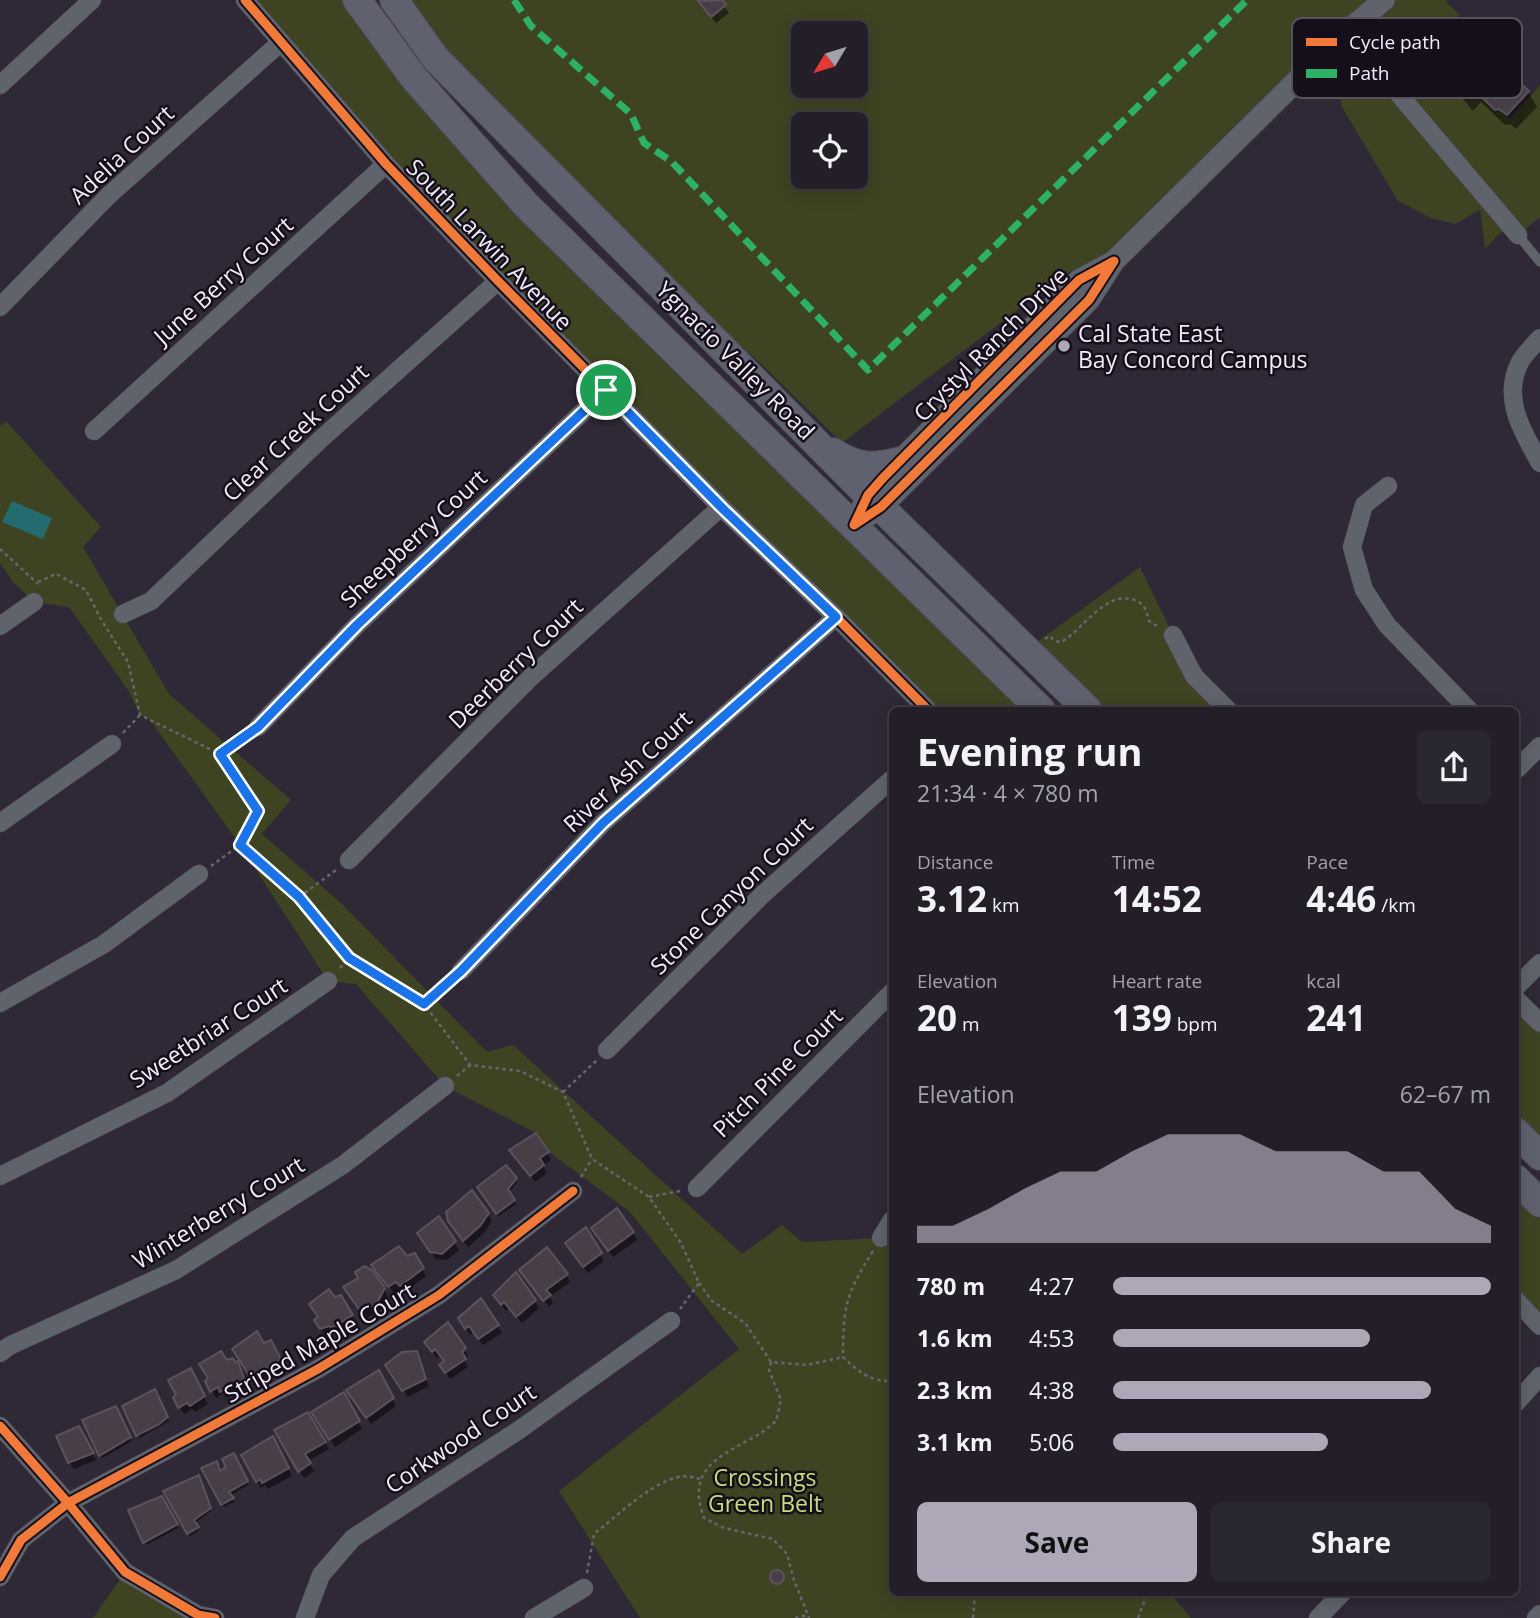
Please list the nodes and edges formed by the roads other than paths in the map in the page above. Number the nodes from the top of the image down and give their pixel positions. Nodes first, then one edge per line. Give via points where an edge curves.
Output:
1 (92, 0) edge
2 (244, 0) edge
3 (357, 0) edge
4 (394, 0) edge
5 (1384, 0) edge
6 (1363, 18) edge
7 (280, 43) junction
8 (0, 85) edge
9 (1292, 85) edge
10 (1402, 98) edge
11 (386, 164) junction
12 (1518, 235) joint
13 (1114, 261) junction
14 (1540, 262) edge
15 (498, 281) junction
16 (0, 307) edge
17 (1540, 338) edge
18 (606, 390) junction
19 (94, 431) dead end
20 (813, 439) junction
21 (900, 461) junction
22 (1540, 463) edge
23 (1388, 486) dead end
24 (874, 501) junction
25 (721, 507) junction
26 (854, 525) junction
27 (34, 602) road end
28 (123, 614) dead end
29 (836, 617) junction
30 (0, 626) edge
31 (1173, 635) road end
32 (925, 707) edge
33 (1038, 707) edge
34 (1085, 707) edge
35 (1225, 707) edge
36 (1466, 707) edge
37 (258, 727) road end
38 (112, 744) road end
39 (1540, 746) edge
40 (1519, 763) edge
41 (889, 782) edge
42 (0, 823) edge
43 (349, 860) road end
44 (199, 874) road end
45 (1540, 963) edge
46 (461, 971) road end
47 (328, 981) dead end
48 (1519, 984) edge
49 (889, 995) edge
50 (1519, 1002) edge
51 (0, 1003) edge
52 (1540, 1023) edge
53 (607, 1050) road end
54 (445, 1086) dead end
55 (1519, 1135) edge
56 (1540, 1156) edge
57 (0, 1176) edge
58 (1519, 1182) edge
59 (697, 1188) road end
60 (573, 1191) road end
61 (1540, 1203) edge
62 (889, 1225) edge
63 (881, 1238) road end
64 (1519, 1303) edge
65 (671, 1321) road end
66 (1540, 1326) edge
67 (0, 1353) edge
68 (1540, 1376) edge
69 (1519, 1400) edge
70 (0, 1426) edge
71 (68, 1503) junction
72 (0, 1577) edge
73 (584, 1588) road end
74 (1339, 1596) edge
75 (1540, 1614) edge
76 (215, 1618) edge
77 (305, 1618) edge
78 (534, 1618) edge
79 (1318, 1618) edge
80 (1536, 1618) edge

1 - 8 street
2 - 7 street, South Larwin Avenue
3 - 26 highway, Ygnacio Valley Road via 414,78 526,205
4 - 20 highway, Ygnacio Valley Road via 436,59
5 - 6 street, Crystyl Ranch Drive
7 - 11 street, South Larwin Avenue
7 - 16 street, Adelia Court via 108,196
9 - 13 street, Crystyl Ranch Drive
10 - 12 street
11 - 15 street, South Larwin Avenue
11 - 19 street, June Berry Court
12 - 14 lane
13 - 21 street, Crystyl Ranch Drive via 1079,280
13 - 24 street, Crystyl Ranch Drive via 1089,300
15 - 18 street, South Larwin Avenue
15 - 28 street, Clear Creek Court via 322,438 151,601
17 - 22 street via 1520,362 1513,383 1516,419
18 - 25 street, South Larwin Avenue
18 - 37 street, Sheepberry Court via 357,625
20 - 21 highway via 850,464 876,467
20 - 24 highway, Ygnacio Valley Road
21 - 24 street, Crystyl Ranch Drive
23 - 36 street via 1364,505 1352,547 1364,590 1387,625
24 - 26 street, Crystyl Ranch Drive
24 - 34 highway, Ygnacio Valley Road
25 - 29 street, South Larwin Avenue
25 - 43 street, Deerberry Court via 530,678
26 - 33 highway, Ygnacio Valley Road
27 - 30 street
29 - 32 street, South Larwin Avenue
29 - 46 street, River Ash Court via 603,823
31 - 35 street via 1194,676
38 - 42 street
39 - 40 street
41 - 53 street, Stone Canyon Court via 762,895
44 - 51 street via 104,944
45 - 48 street
47 - 57 street, Sweetbriar Court via 167,1093
49 - 59 street, Pitch Pine Court
50 - 52 street
54 - 67 street, Winterberry Court via 343,1165 176,1270
55 - 56 highway
58 - 61 highway
60 - 71 street, Striped Maple Court via 439,1295 318,1369
62 - 63 street
64 - 66 street
65 - 77 street, Corkwood Court via 519,1430 354,1538 321,1575
68 - 69 street
70 - 71 street
71 - 72 street, Striped Maple Court via 21,1540
71 - 76 street via 125,1572 198,1615
73 - 78 street
74 - 79 street
75 - 80 street

